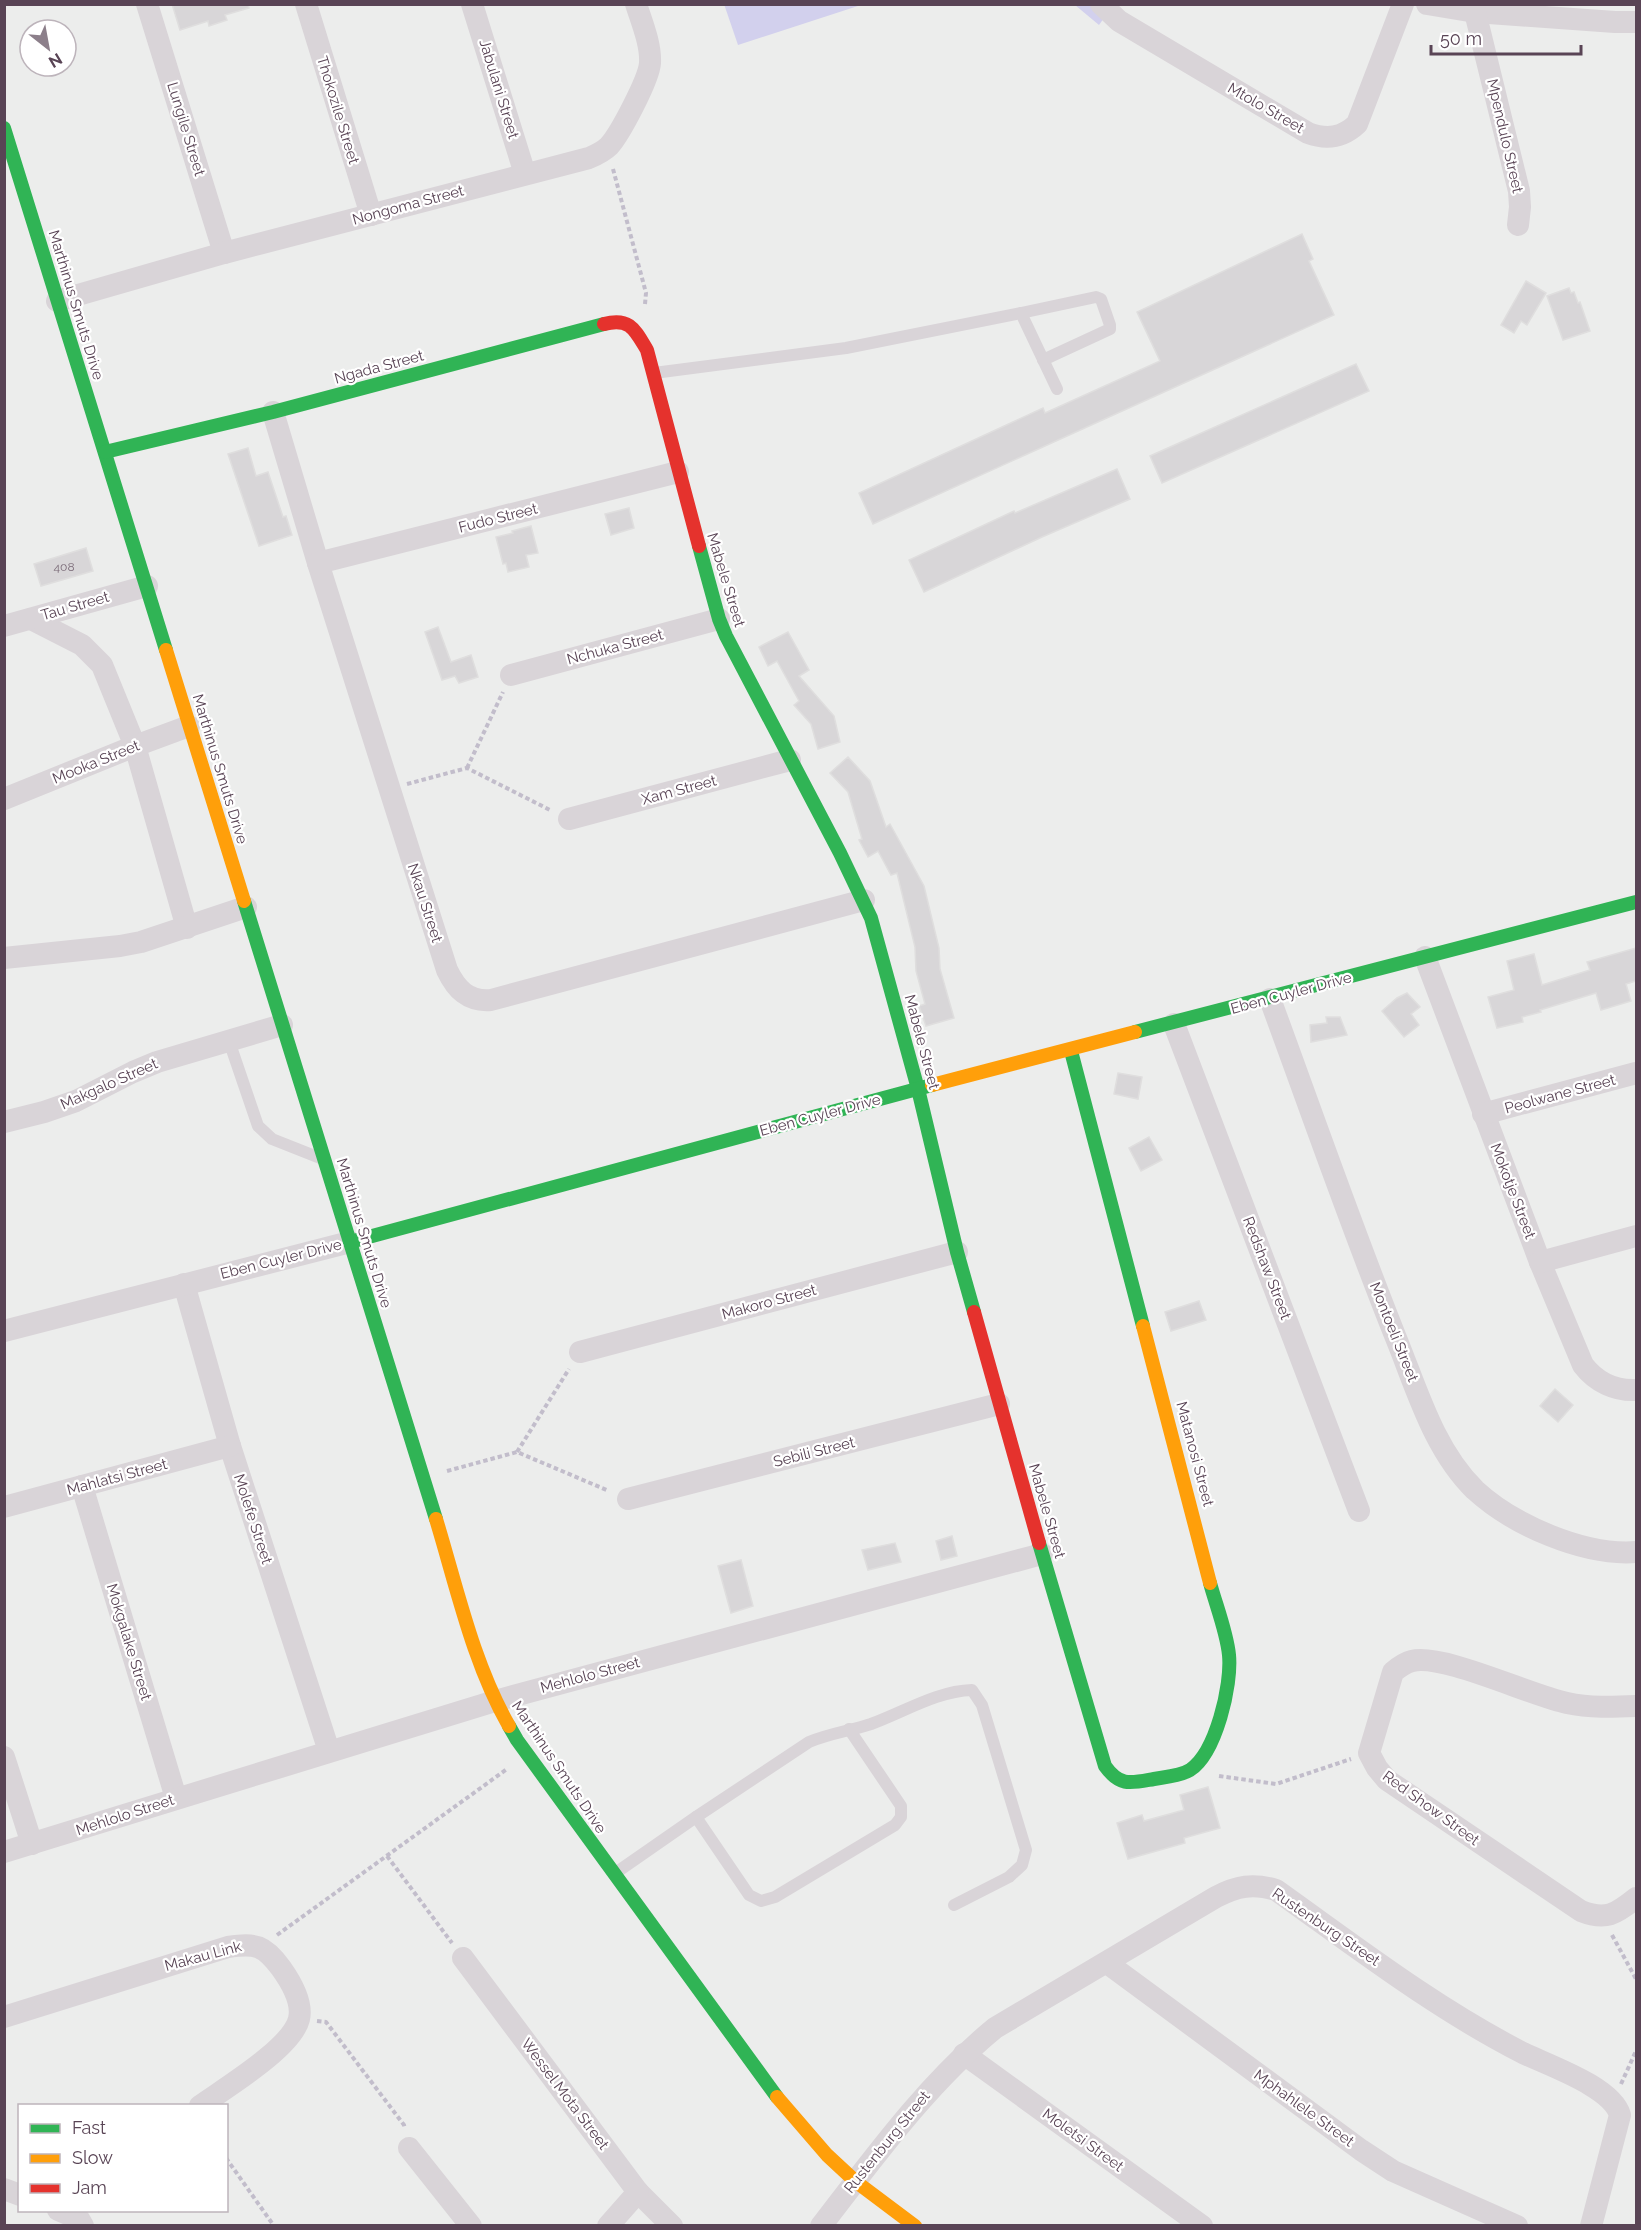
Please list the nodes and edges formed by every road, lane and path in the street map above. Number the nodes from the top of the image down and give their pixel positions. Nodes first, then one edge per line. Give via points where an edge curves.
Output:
1 (147, 4) edge
2 (306, 4) edge
3 (472, 4) edge
4 (636, 4) edge
5 (1101, 4) edge
6 (1402, 4) edge
7 (1427, 4) edge
8 (1631, 4) edge
9 (1475, 12) junction
10 (1636, 22) edge
11 (4, 128) edge
12 (610, 145) junction
13 (525, 174) junction
14 (371, 215) junction
15 (1518, 225) dead end
16 (224, 253) junction
17 (57, 301) junction
18 (1021, 313) junction
19 (635, 330) junction
20 (1043, 360) junction
21 (653, 373) junction
22 (1057, 389) dead end
23 (273, 412) junction
24 (105, 452) junction
25 (678, 472) junction
26 (318, 563) junction
27 (147, 586) junction
28 (31, 619) junction
29 (719, 619) junction
30 (4, 626) edge
31 (511, 675) joint
32 (189, 726) junction
33 (135, 746) junction
34 (790, 760) junction
35 (467, 768) junction
36 (389, 789) junction
37 (4, 799) edge
38 (569, 819) joint
39 (864, 900) junction
40 (1636, 902) edge
41 (246, 907) junction
42 (187, 928) junction
43 (1425, 957) junction
44 (4, 958) edge
45 (1270, 999) junction
46 (1174, 1024) junction
47 (282, 1025) junction
48 (229, 1041) junction
49 (1071, 1051) junction
50 (1636, 1073) edge
51 (918, 1089) junction
52 (1483, 1114) junction
53 (4, 1122) edge
54 (324, 1160) junction
55 (1636, 1236) edge
56 (350, 1242) junction
57 (957, 1252) junction
58 (1540, 1262) junction
59 (184, 1284) junction
60 (4, 1331) edge
61 (580, 1352) joint
62 (1636, 1390) edge
63 (999, 1404) junction
64 (230, 1446) junction
65 (517, 1452) junction
66 (423, 1478) junction
67 (82, 1486) junction
68 (628, 1499) joint
69 (4, 1507) edge
70 (1359, 1511) dead end
71 (1636, 1552) edge
72 (1042, 1554) junction
73 (495, 1701) junction
74 (1636, 1706) edge
75 (849, 1728) junction
76 (329, 1751) junction
77 (1369, 1753) junction
78 (528, 1755) junction
79 (4, 1757) edge
80 (1189, 1771) junction
81 (176, 1798) junction
82 (696, 1817) junction
83 (32, 1844) junction
84 (4, 1852) edge
85 (387, 1856) junction
86 (613, 1875) junction
87 (1636, 1898) edge
88 (954, 1905) dead end
89 (1602, 1916) junction
90 (262, 1946) junction
91 (463, 1958) joint
92 (1107, 1963) junction
93 (1636, 1979) edge
94 (4, 2017) edge
95 (299, 2019) junction
96 (1636, 2051) edge
97 (964, 2054) junction
98 (1613, 2101) junction
99 (203, 2104) edge
100 (409, 2148) joint
101 (228, 2161) edge
102 (855, 2181) junction
103 (638, 2192) junction
104 (62, 2212) edge
105 (83, 2218) edge
106 (274, 2226) edge
107 (471, 2226) edge
108 (608, 2226) edge
109 (672, 2226) edge
110 (821, 2226) edge
111 (915, 2226) edge
112 (1202, 2226) edge
113 (1517, 2226) edge
114 (1591, 2226) edge

1 - 16 street, Lungile Street
2 - 14 street, Thokozile Street
3 - 13 street, Jabulani Street
4 - 12 street via 649,46 649,75
5 - 6 street, Mtolo Street via 1119,21 1308,133 1327,138 1349,132 1357,124
7 - 9 street
8 - 10 street
9 - 10 street
9 - 15 street, Mpendulo Street via 1519,191
11 - 17 street, Marthinus Smuts Drive
12 - 13 street, Nongoma Street via 589,158
12 - 19 path via 611,163 646,293 643,318
13 - 14 street, Nongoma Street
14 - 16 street, Nongoma Street
16 - 17 street, Nongoma Street
17 - 24 street, Marthinus Smuts Drive
18 - 20 lane
18 - 20 lane via 1101,299 1110,329
18 - 21 lane via 846,348
19 - 21 street, Mabele Street via 647,350
19 - 23 street, Ngada Street via 616,321
20 - 22 lane
21 - 25 street, Mabele Street
23 - 24 street, Ngada Street
23 - 26 street, Nkau Street
24 - 27 street, Marthinus Smuts Drive
25 - 26 street, Fudo Street
25 - 29 street, Mabele Street
26 - 36 street, Nkau Street
27 - 28 street, Tau Street
27 - 32 street, Marthinus Smuts Drive
28 - 30 street, Tau Street
28 - 33 street via 82,645 102,665
29 - 31 street, Nchuka Street
29 - 34 street, Mabele Street
31 - 35 path
32 - 33 street, Mooka Street
32 - 41 street, Marthinus Smuts Drive
33 - 37 street, Mooka Street
33 - 42 street
34 - 38 street, Xam Street
34 - 39 street, Mabele Street
35 - 36 path
35 - 38 path
36 - 39 street, Nkau Street via 447,970 456,986 476,1000 491,1000
39 - 51 street, Mabele Street
40 - 43 street, Eben Cuyler Drive
41 - 42 street
41 - 47 street, Marthinus Smuts Drive
42 - 44 street via 120,946
43 - 45 street, Eben Cuyler Drive
43 - 52 street, Mokotje Street
45 - 46 street, Eben Cuyler Drive
45 - 71 street, Montoeli Street via 1375,1286 1432,1427 1454,1463 1475,1489 1496,1506 1543,1532 1596,1549
46 - 49 street, Eben Cuyler Drive
46 - 70 street, Redshaw Street
47 - 48 street, Makgalo Street
47 - 54 street, Marthinus Smuts Drive
48 - 53 street, Makgalo Street via 157,1062 75,1101
48 - 54 lane via 258,1126 272,1139
49 - 51 street, Eben Cuyler Drive
49 - 80 street, Matanosi Street via 1227,1642 1230,1668 1224,1698 1204,1754
50 - 52 street, Peolwane Street
51 - 56 street, Eben Cuyler Drive
51 - 57 street, Mabele Street
52 - 58 street, Mokotje Street
54 - 56 street, Marthinus Smuts Drive
55 - 58 street
56 - 59 street, Eben Cuyler Drive
56 - 66 street, Marthinus Smuts Drive
57 - 61 street, Makoro Street
57 - 63 street, Mabele Street
58 - 62 street, Mokotje Street via 1583,1365 1614,1388
59 - 60 street, Eben Cuyler Drive
59 - 64 street, Molefe Street
61 - 65 path
63 - 68 street, Sebili Street
63 - 72 street, Mabele Street
64 - 67 street, Mahlatsi Street
64 - 76 street, Molefe Street
65 - 66 path
65 - 68 path
66 - 73 street, Marthinus Smuts Drive
67 - 69 street, Mahlatsi Street
67 - 81 street, Mokgalake Street
72 - 73 street, Mehlolo Street
72 - 80 street, Mabele Street via 1106,1766 1123,1783
73 - 76 street, Mehlolo Street
73 - 78 street, Marthinus Smuts Drive
74 - 77 street via 1567,1703 1447,1664 1414,1660 1393,1672
75 - 82 lane via 809,1742
75 - 82 lane via 901,1806 901,1817 895,1825 775,1897 761,1901 750,1895
75 - 88 lane via 870,1724 954,1690 972,1690 982,1705 1026,1850 1022,1865 1009,1877
76 - 81 street, Mehlolo Street
77 - 80 path via 1276,1784
77 - 89 street, Red Show Street via 1387,1780 1555,1896 1595,1917
78 - 85 path
78 - 86 street, Marthinus Smuts Drive
79 - 83 street
81 - 83 street, Mehlolo Street
82 - 86 lane
83 - 84 street, Mehlolo Street
85 - 90 path
85 - 91 path
86 - 102 street, Marthinus Smuts Drive via 765,2082 827,2155
87 - 89 street via 1622,1910
89 - 93 path
90 - 94 street, Makau Link via 228,1947
90 - 95 street, Makau Link via 294,1990 300,2007
91 - 103 street, Wessel Mota Street
92 - 97 street, Rustenburg Street via 995,2028
92 - 98 street, Rustenburg Street via 1232,1889 1262,1886 1276,1890 1466,2023 1593,2086
92 - 113 street, Mphahlele Street via 1361,2150 1393,2170
95 - 99 street via 280,2047
95 - 100 path via 326,2022 404,2125
96 - 98 path
97 - 102 street, Rustenburg Street via 928,2091
97 - 112 street, Moletsi Street
98 - 114 street via 1620,2115
100 - 107 street
101 - 106 path
102 - 110 street, Rustenburg Street
102 - 111 street, Marthinus Smuts Drive
103 - 108 street
103 - 109 street, Wessel Mota Street
104 - 105 street

